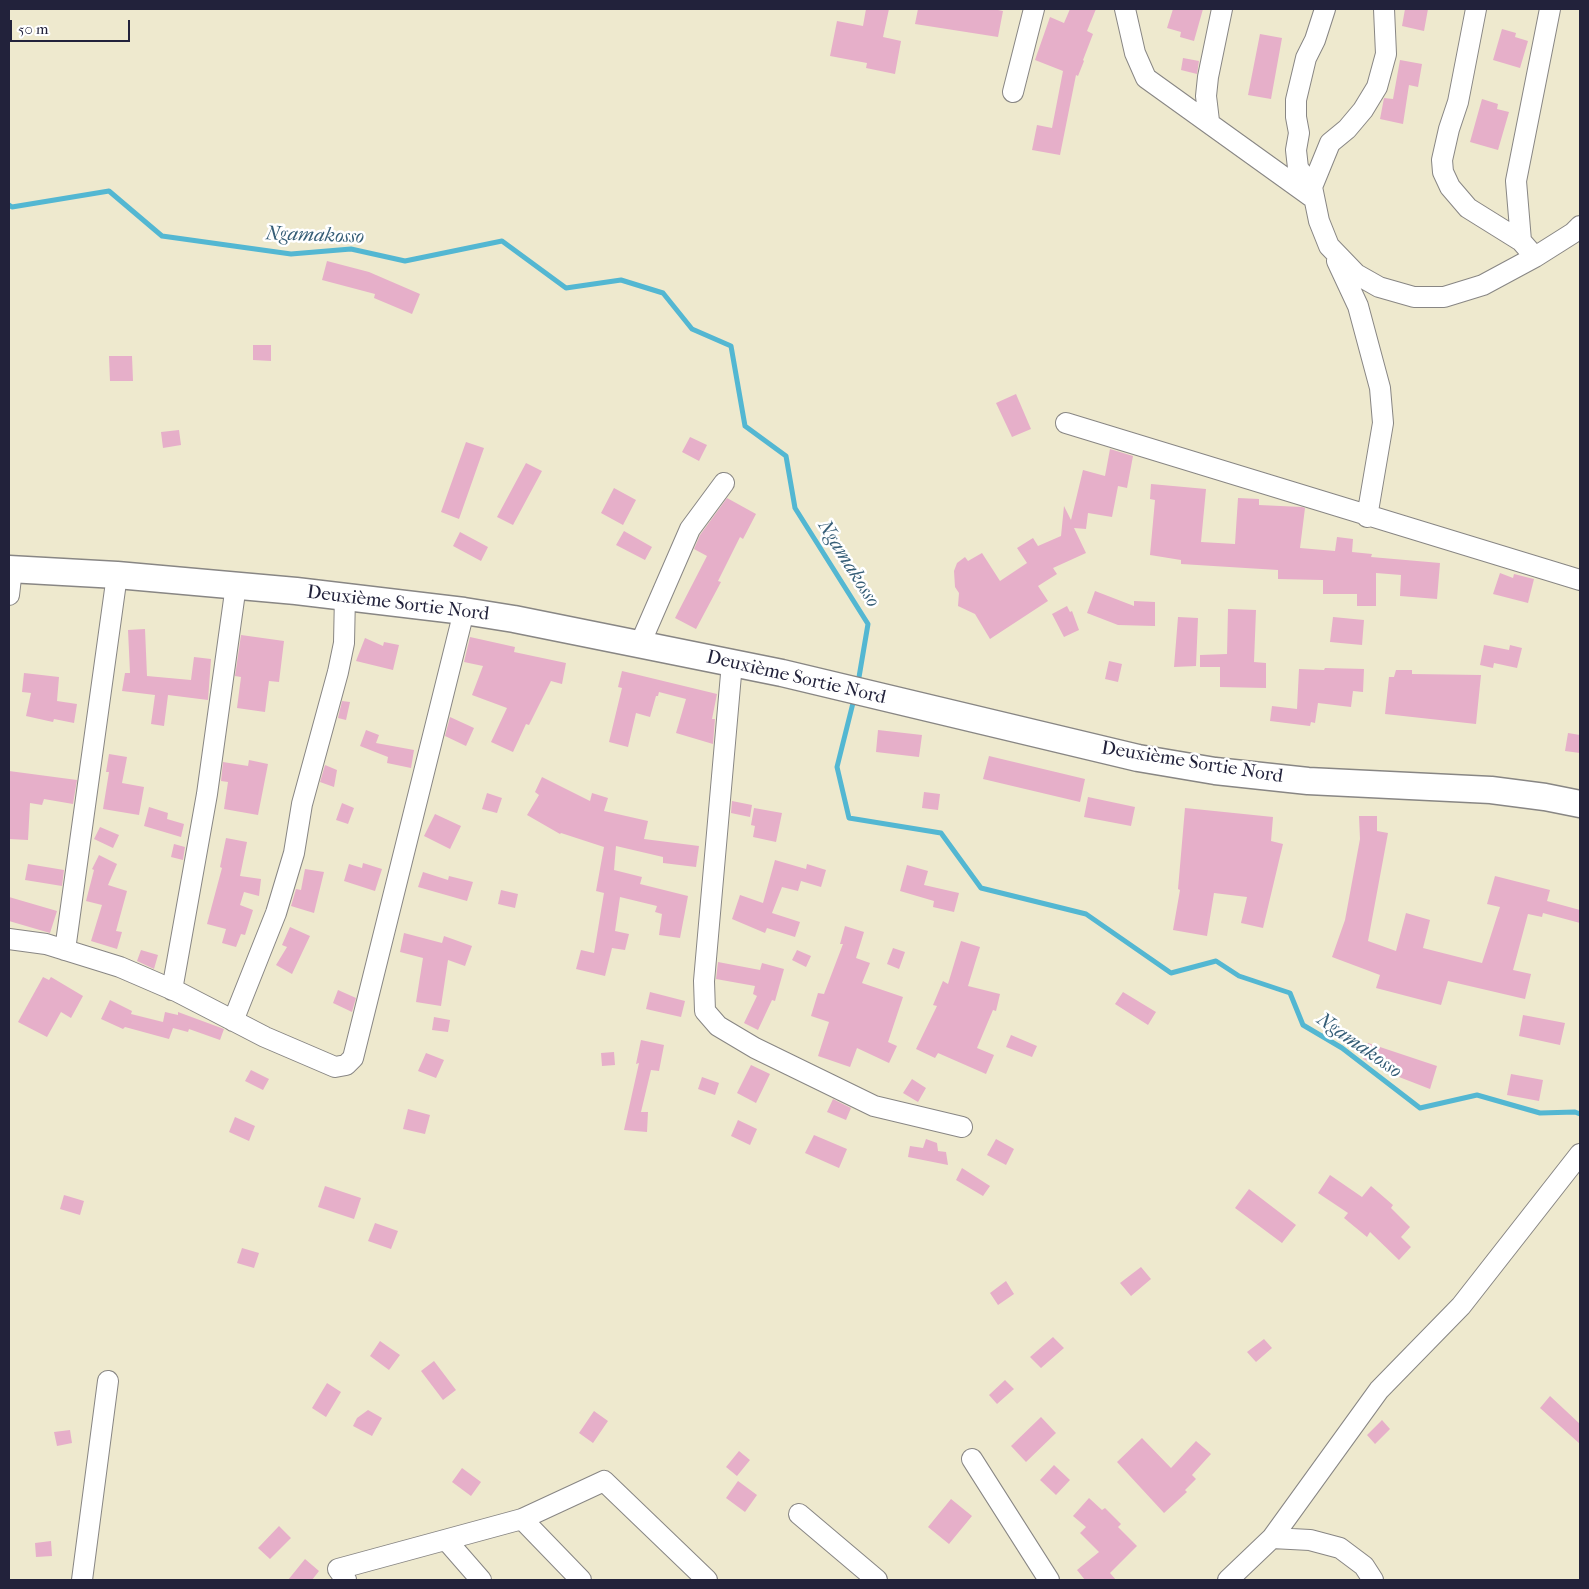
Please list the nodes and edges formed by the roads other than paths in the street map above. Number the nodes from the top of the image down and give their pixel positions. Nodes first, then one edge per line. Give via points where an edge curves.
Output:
1 (1034, 9) edge
2 (1125, 9) edge
3 (1222, 9) edge
4 (1325, 9) edge
5 (1384, 9) edge
6 (1476, 9) edge
7 (1550, 9) edge
8 (1013, 92) dead end
9 (1209, 122) junction
10 (1299, 132) junction
11 (1330, 144) junction
12 (1312, 193) junction
13 (1580, 226) edge
14 (1521, 241) junction
15 (1329, 246) junction
16 (1535, 257) junction
17 (1066, 423) dead end
18 (724, 483) dead end
19 (1367, 517) junction
20 (11, 569) edge
21 (117, 575) junction
22 (1580, 580) edge
23 (236, 585) junction
24 (9, 595) edge
25 (345, 595) junction
26 (464, 611) junction
27 (640, 644) junction
28 (732, 663) junction
29 (1580, 804) edge
30 (9, 939) edge
31 (65, 950) junction
32 (172, 990) junction
33 (233, 1021) junction
34 (962, 1127) dead end
35 (1580, 1154) edge
36 (108, 1381) dead end
37 (972, 1459) dead end
38 (799, 1514) dead end
39 (522, 1519) junction
40 (1272, 1538) junction
41 (447, 1541) junction
42 (82, 1580) edge
43 (346, 1580) edge
44 (481, 1580) edge
45 (582, 1580) edge
46 (707, 1580) edge
47 (877, 1580) edge
48 (1049, 1580) edge
49 (1228, 1580) edge
50 (1373, 1580) edge

1 - 8 street
2 - 9 street via 1135,53 1146,78
3 - 9 street via 1208,78
4 - 10 street via 1300,79 1296,117
5 - 11 street via 1386,54 1377,87 1363,110
6 - 14 street via 1458,102 1442,160 1443,172 1450,187 1468,208
7 - 14 street via 1516,181
9 - 12 street
10 - 11 street
10 - 12 street via 1298,168
11 - 12 street
12 - 15 street
13 - 16 street
14 - 16 street
15 - 16 street via 1356,274 1379,287 1414,297 1444,297 1483,285
15 - 19 street via 1358,306 1380,388 1383,423
17 - 19 street
18 - 27 street via 690,529
19 - 22 street
20 - 21 main road, Deuxième Sortie Nord
20 - 24 street
21 - 23 main road, Deuxième Sortie Nord
21 - 31 street
23 - 25 main road, Deuxième Sortie Nord
23 - 32 street via 207,794
25 - 26 main road, Deuxième Sortie Nord
25 - 33 street via 344,643 302,804 294,853 276,913
26 - 27 main road, Deuxième Sortie Nord
26 - 33 street via 353,1058 346,1065 335,1067
27 - 28 main road, Deuxième Sortie Nord
28 - 29 main road, Deuxième Sortie Nord via 1138,758 1215,771 1308,781 1492,790
28 - 34 street via 704,981 705,1010 718,1026 755,1048 874,1106
30 - 31 street
31 - 32 street via 120,967
32 - 33 street
35 - 40 street via 1460,1306 1379,1390
36 - 42 street
37 - 48 street
38 - 47 street
39 - 41 street
39 - 45 street
39 - 46 street via 604,1481
40 - 49 street
40 - 50 street via 1310,1540 1340,1548 1364,1566
41 - 43 street via 338,1569
41 - 44 street

